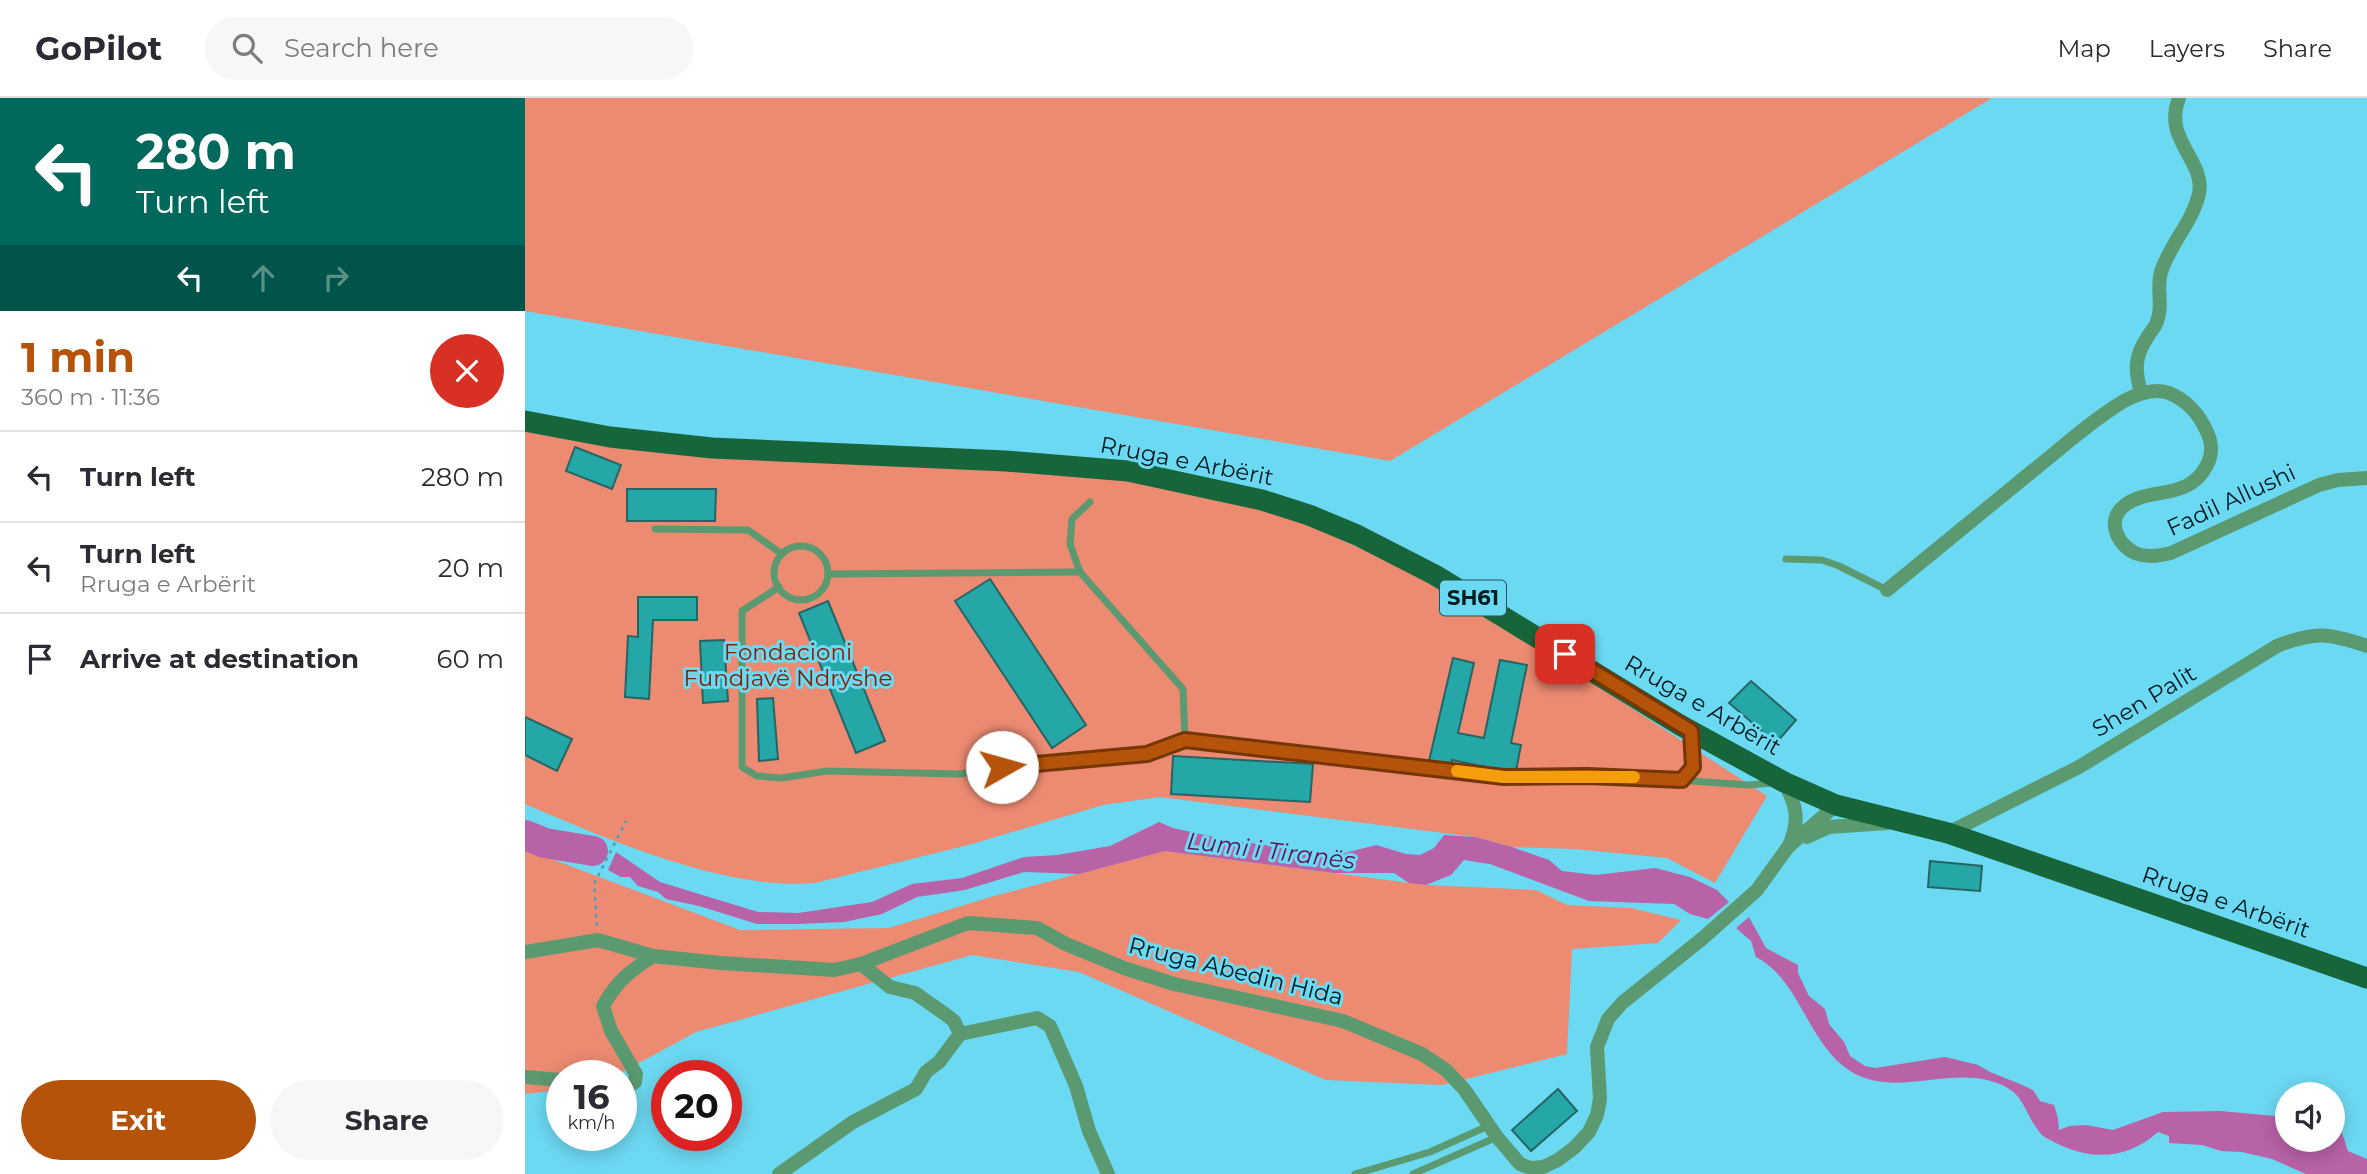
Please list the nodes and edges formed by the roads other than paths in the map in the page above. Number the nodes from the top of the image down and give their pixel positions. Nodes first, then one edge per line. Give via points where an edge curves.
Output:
1 (2179, 98) edge
2 (2141, 393) junction
3 (525, 421) edge
4 (2367, 478) edge
5 (1090, 502) dead end
6 (656, 529) dead end
7 (782, 554) junction
8 (1786, 559) dead end
9 (1080, 572) junction
10 (828, 574) junction
11 (779, 587) junction
12 (1887, 590) joint
13 (2367, 646) edge
14 (1691, 731) junction
15 (1185, 740) junction
16 (1682, 780) junction
17 (1784, 782) junction
18 (1836, 805) junction
19 (1905, 822) junction
20 (1948, 833) junction
21 (1788, 848) junction
22 (525, 952) edge
23 (653, 956) junction
24 (861, 964) junction
25 (2367, 978) edge
26 (960, 1034) junction
27 (628, 1060) edge
28 (525, 1077) edge
29 (546, 1079) edge
30 (1492, 1132) junction
31 (1520, 1169) edge
32 (779, 1174) edge
33 (1108, 1174) edge
34 (1355, 1174) edge
35 (1413, 1174) edge

1 - 2 street via 2177,131 2196,169 2200,191 2192,216 2162,269 2156,324 2137,355 2135,373
2 - 4 street, Fadil Allushi via 2167,392 2179,398 2204,424 2211,447 2210,460 2195,480 2182,489 2133,500 2116,515 2115,533 2134,552 2171,553 2319,485
2 - 12 street via 2075,437
3 - 14 main road, Rruga e Arbërit / SH61 via 610,437 712,448 1128,471 1262,500 1309,515 1435,575
5 - 9 lane via 1072,519 1070,544
6 - 7 lane via 748,530
7 - 10 lane via 789,548 808,546 823,556
7 - 11 lane via 774,571
8 - 12 lane via 1822,560
9 - 10 lane
9 - 15 lane via 1183,689
10 - 11 lane via 823,590 809,599 792,598
11 - 15 lane via 742,611 742,767 757,776 782,778 827,771 960,774 1147,754
13 - 20 street, Shen Palit via 2321,634 2277,646 2079,767
14 - 16 lane via 1693,767
14 - 17 main road, Rruga e Arbërit / SH61
15 - 16 lane via 1504,777
16 - 17 lane via 1748,785
17 - 18 main road, Rruga e Arbërit / SH61
17 - 21 street via 1796,805
18 - 19 main road, Rruga e Arbërit / SH61
18 - 21 street
19 - 20 main road, Rruga e Arbërit / SH61
19 - 21 street via 1829,827
20 - 25 main road, Rruga e Arbërit / SH61
21 - 31 street via 1757,890 1608,1018 1597,1047 1600,1099 1589,1132 1558,1160
22 - 23 street, Rruga Abedin Hida via 598,940
23 - 24 street, Rruga Abedin Hida via 806,970
23 - 27 street via 627,972 603,1006
24 - 26 street via 890,987 915,993 945,1014
24 - 30 street, Rruga Abedin Hida via 968,923 1037,928 1123,968 1174,984 1343,1021 1386,1037 1446,1070
26 - 32 street via 916,1089 853,1122
26 - 33 street via 1037,1018 1051,1026
28 - 29 street
30 - 31 street, Rruga Abedin Hida
30 - 34 lane
30 - 35 lane

